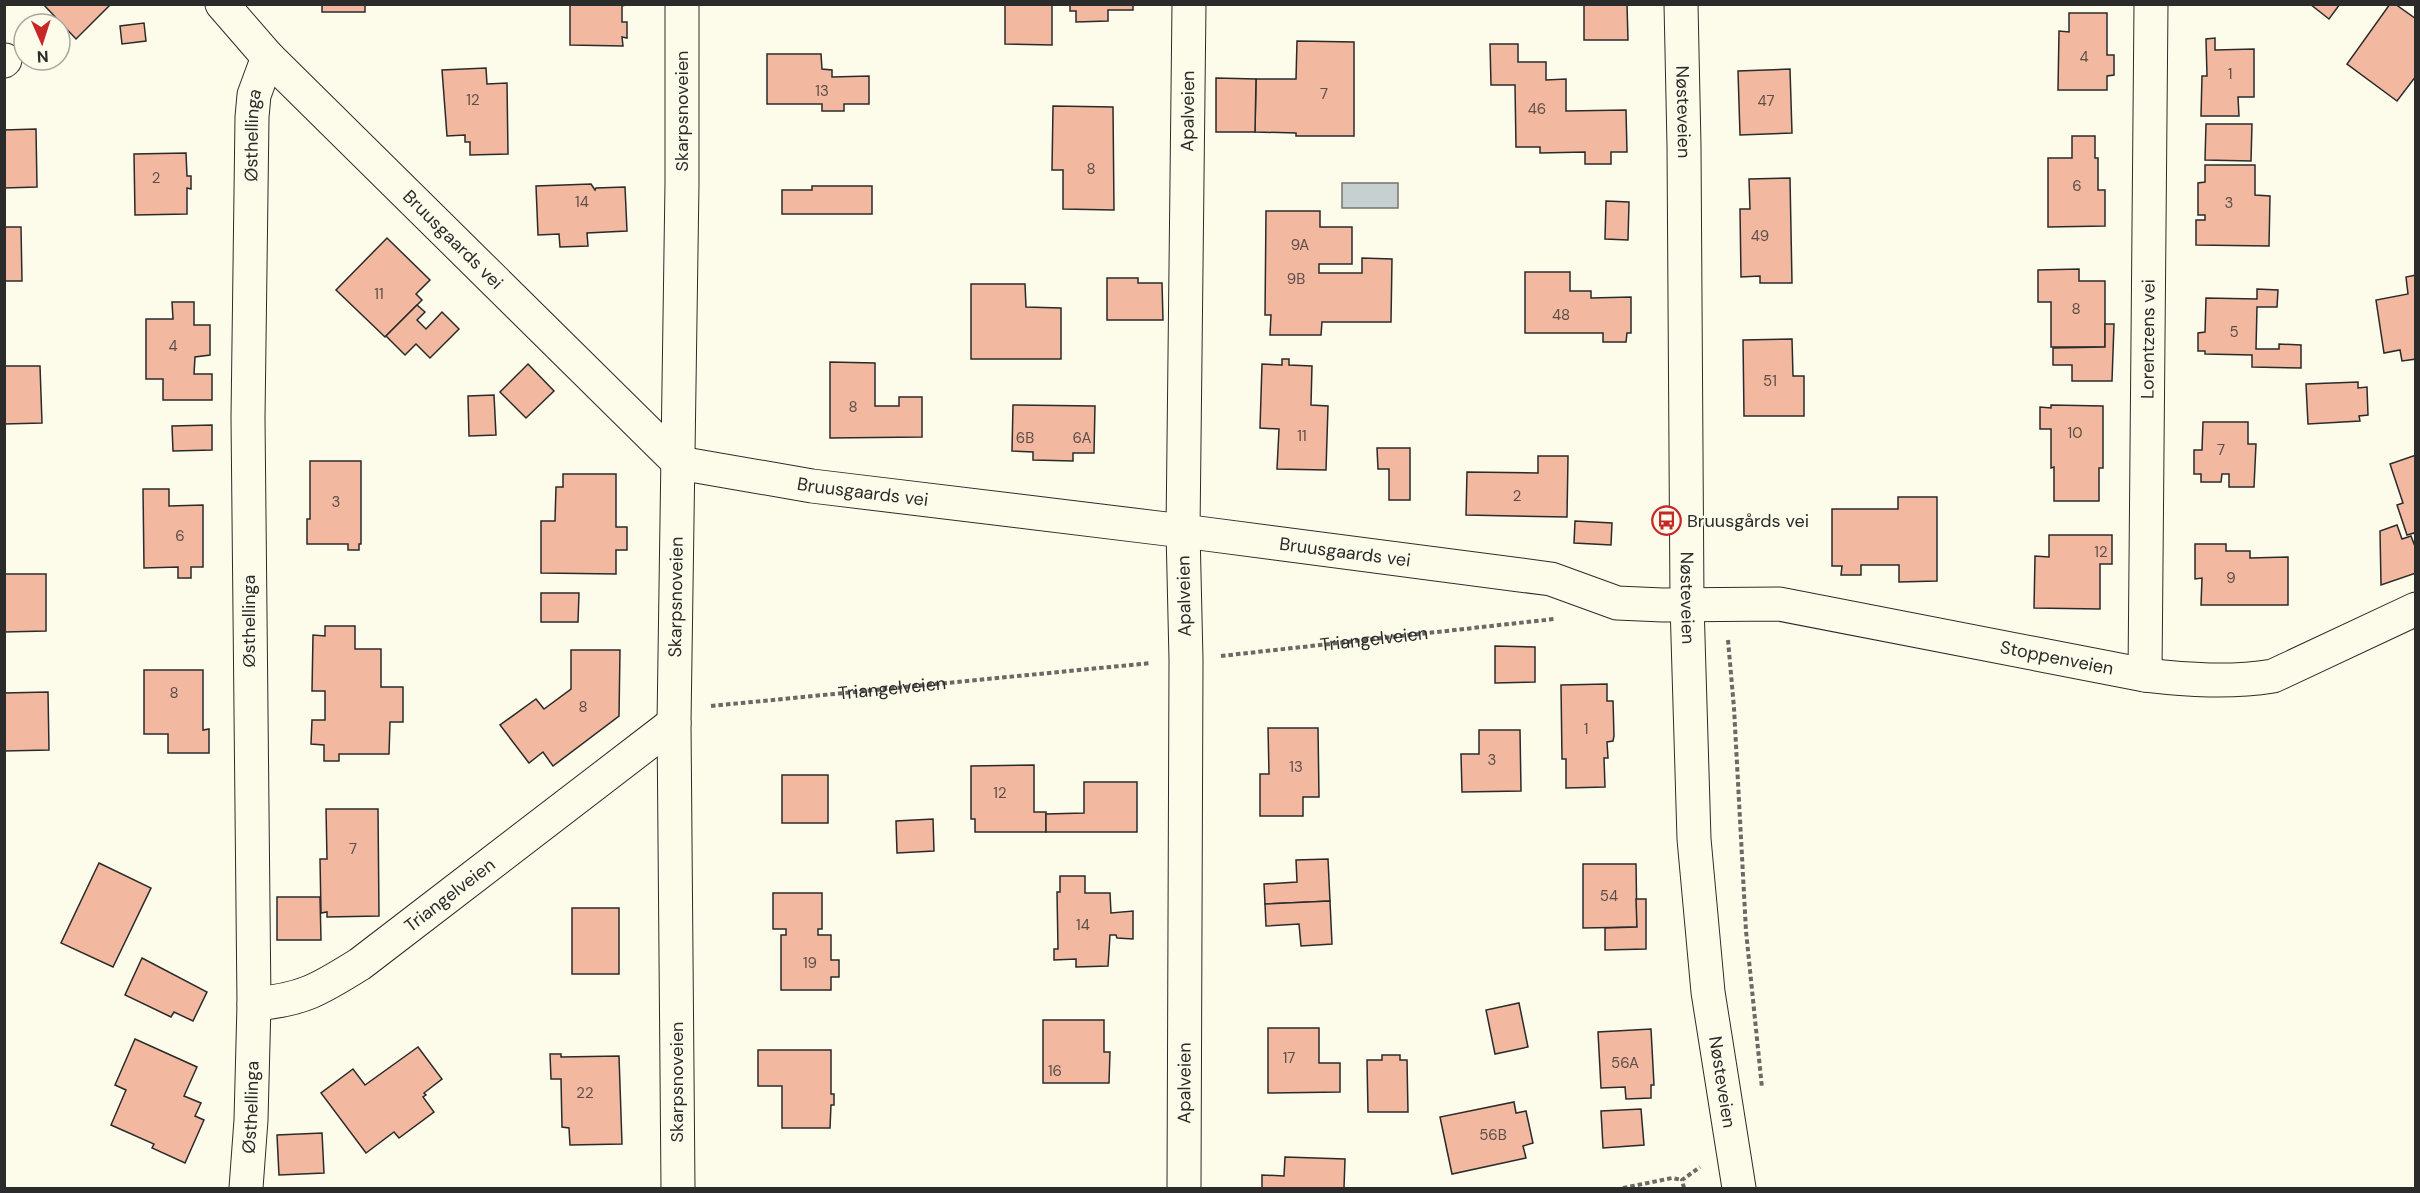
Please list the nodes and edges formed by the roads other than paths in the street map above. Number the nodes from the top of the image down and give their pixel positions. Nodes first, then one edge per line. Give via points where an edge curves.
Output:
1 (222, 4) edge
2 (682, 4) edge
3 (1189, 4) edge
4 (1682, 4) edge
5 (2151, 4) edge
6 (268, 57) junction
7 (679, 463) junction
8 (1183, 531) junction
9 (1687, 604) junction
10 (2415, 609) edge
11 (2145, 675) junction
12 (674, 723) junction
13 (254, 1004) junction
14 (246, 1188) edge
15 (678, 1188) edge
16 (1184, 1188) edge
17 (1739, 1188) edge

1 - 6 street, Bruusgaards vei
2 - 7 street, Skarpsnoveien
3 - 8 street, Apalveien
4 - 9 street, Nøsteveien
5 - 11 street, Lorentzens vei
6 - 7 street, Bruusgaards vei
6 - 13 street, Østhellinga via 254,95 252,117 248,395
7 - 8 street, Bruusgaards vei via 812,486
7 - 12 street, Skarpsnoveien
8 - 9 street, Bruusgaards vei via 1551,579 1617,603
8 - 16 street, Apalveien
9 - 11 street, Stoppenveien via 1779,603
9 - 17 street, Nøsteveien via 1701,935
10 - 11 street, Stoppenveien via 2273,676 2217,682
12 - 13 street, Triangelveien via 360,964 318,990 283,1001
12 - 15 street, Skarpsnoveien
13 - 14 street, Østhellinga

